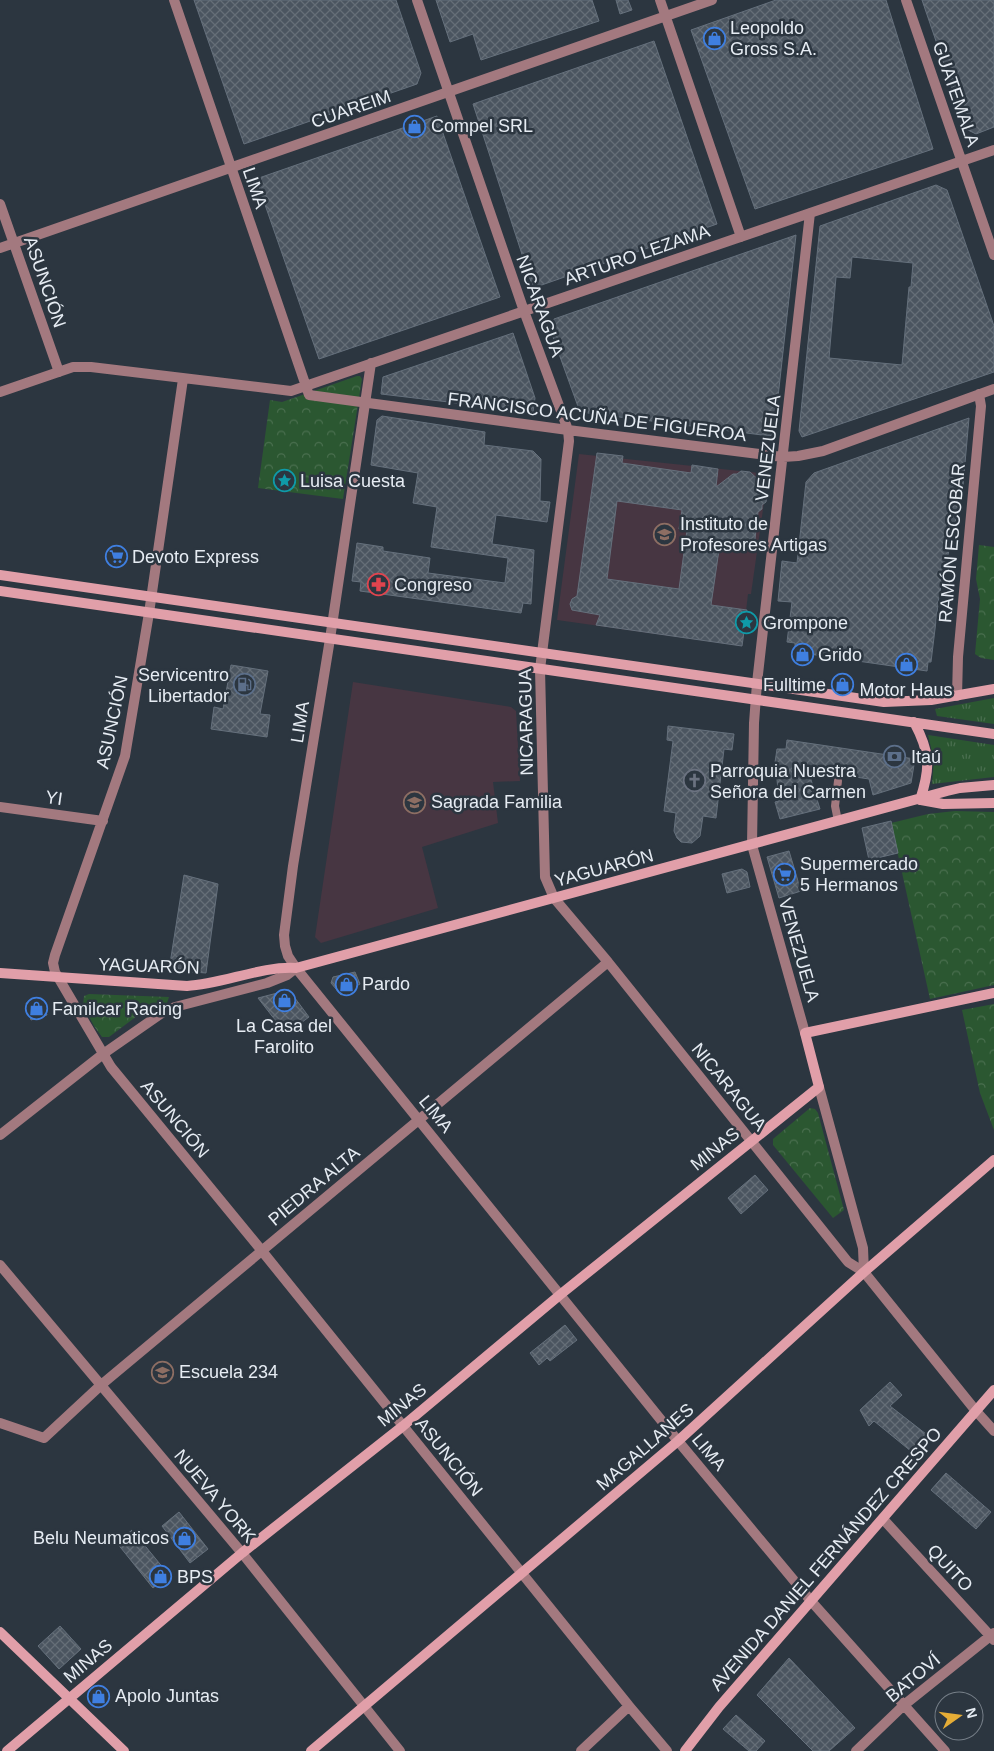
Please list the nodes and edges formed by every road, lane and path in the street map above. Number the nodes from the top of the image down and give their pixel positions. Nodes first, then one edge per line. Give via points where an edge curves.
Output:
1 (174, 0) edge
2 (417, 0) edge
3 (660, 0) edge
4 (712, 0) edge
5 (906, 0) edge
6 (665, 16) junction
7 (448, 92) junction
8 (994, 150) edge
9 (962, 161) junction
10 (231, 168) junction
11 (0, 204) edge
12 (810, 213) junction
13 (741, 237) junction
14 (14, 244) junction
15 (0, 248) edge
16 (994, 255) edge
17 (524, 311) junction
18 (371, 363) junction
19 (59, 372) junction
20 (183, 379) junction
21 (305, 386) junction
22 (994, 389) edge
23 (0, 392) edge
24 (979, 394) junction
25 (365, 402) junction
26 (568, 430) junction
27 (784, 457) junction
28 (0, 575) edge
29 (0, 592) edge
30 (151, 596) junction
31 (149, 613) junction
32 (333, 622) junction
33 (330, 639) junction
34 (542, 653) junction
35 (540, 669) junction
36 (757, 683) junction
37 (994, 689) edge
38 (956, 696) junction
39 (756, 699) junction
40 (914, 722) junction
41 (994, 734) edge
42 (838, 781) dead end
43 (994, 785) edge
44 (920, 800) junction
45 (994, 803) edge
46 (0, 807) edge
47 (103, 821) junction
48 (838, 821) junction
49 (752, 845) junction
50 (554, 898) junction
51 (608, 962) junction
52 (296, 968) junction
53 (0, 973) edge
54 (57, 978) junction
55 (994, 993) edge
56 (805, 1033) junction
57 (103, 1054) junction
58 (819, 1087) junction
59 (419, 1119) junction
60 (0, 1135) edge
61 (751, 1141) junction
62 (994, 1160) edge
63 (262, 1251) junction
64 (0, 1265) edge
65 (864, 1272) junction
66 (561, 1294) junction
67 (100, 1385) junction
68 (994, 1390) edge
69 (976, 1411) junction
70 (0, 1423) edge
71 (403, 1426) junction
72 (994, 1431) edge
73 (678, 1441) junction
74 (883, 1519) junction
75 (242, 1554) junction
76 (523, 1574) junction
77 (811, 1601) junction
78 (0, 1632) edge
79 (993, 1636) edge
80 (70, 1698) junction
81 (904, 1705) junction
82 (628, 1706) junction
83 (364, 1707) junction
84 (7, 1751) edge
85 (124, 1751) edge
86 (311, 1751) edge
87 (400, 1751) edge
88 (581, 1751) edge
89 (667, 1751) edge
90 (685, 1751) edge
91 (856, 1751) edge
92 (945, 1751) edge

1 - 10 street, LIMA
2 - 7 street, NICARAGUA
3 - 6 street
4 - 6 street, CUAREIM
5 - 9 street, GUATEMALA
6 - 7 street, CUAREIM
6 - 13 street
7 - 10 street, CUAREIM
7 - 17 street, NICARAGUA
8 - 9 street, ARTURO LEZAMA
9 - 12 street, ARTURO LEZAMA
9 - 16 street, GUATEMALA
10 - 14 street, CUAREIM
10 - 21 street, LIMA
11 - 14 street, ASUNCIÓN
12 - 13 street, ARTURO LEZAMA
12 - 27 street, VENEZUELA
13 - 17 street, ARTURO LEZAMA
14 - 15 street, CUAREIM
14 - 19 street, ASUNCIÓN
17 - 18 street, ARTURO LEZAMA
17 - 26 street, NICARAGUA
18 - 21 street, ARTURO LEZAMA
18 - 25 street, LIMA
19 - 20 street via 73,367 91,367
19 - 23 street
20 - 21 street, ARTURO LEZAMA via 290,391
20 - 30 street, ASUNCIÓN
21 - 25 street, FRANCISCO ACUÑA DE FIGUEROA via 309,394
22 - 24 street, FRANCISCO ACUÑA DE FIGUEROA
24 - 27 street, FRANCISCO ACUÑA DE FIGUEROA via 823,451
24 - 38 street, RAMÓN ESCOBAR via 981,406
25 - 26 street, FRANCISCO ACUÑA DE FIGUEROA
25 - 32 street, LIMA
26 - 27 street, FRANCISCO ACUÑA DE FIGUEROA
26 - 34 street, NICARAGUA
27 - 36 street, VENEZUELA
28 - 30 street
29 - 31 street
30 - 31 street, ASUNCIÓN
30 - 32 street
31 - 33 street
31 - 47 street, ASUNCIÓN via 125,756
32 - 33 street, LIMA
32 - 34 street
33 - 35 street
33 - 52 street, LIMA via 284,935 286,951
34 - 35 street, NICARAGUA
34 - 36 street
35 - 39 street
35 - 50 street, NICARAGUA via 545,877
36 - 38 street via 884,702
36 - 39 street, VENEZUELA
37 - 38 street
39 - 40 street
39 - 49 street, VENEZUELA
40 - 41 street
40 - 44 street via 927,752 927,781
42 - 48 lane via 835,806
43 - 44 street, YAGUARÓN via 960,788
44 - 45 street, YAGUARÓN via 944,804
44 - 48 street, YAGUARÓN
46 - 47 street, YI
47 - 54 street, ASUNCIÓN via 54,960
48 - 49 street, YAGUARÓN
49 - 50 street, YAGUARÓN
49 - 56 street, VENEZUELA
50 - 51 street, NICARAGUA
50 - 52 street, YAGUARÓN
51 - 59 street, PIEDRA ALTA
51 - 61 street, NICARAGUA
52 - 54 street, YAGUARÓN via 199,985
52 - 57 street, YAGUARÓN via 267,983 169,1009
52 - 59 street, LIMA
53 - 54 street, YAGUARÓN
54 - 57 street, ASUNCIÓN
55 - 56 street
56 - 58 street, VENEZUELA
57 - 60 street, YAGUARÓN
57 - 63 street, ASUNCIÓN
58 - 61 street, MINAS
58 - 65 street, VENEZUELA via 864,1248
59 - 63 street, PIEDRA ALTA
59 - 66 street, LIMA
61 - 65 street, NICARAGUA via 848,1262
61 - 66 street, MINAS
62 - 65 street, MAGALLANES
63 - 67 street, PIEDRA ALTA
63 - 71 street, ASUNCIÓN
64 - 67 street, NUEVA YORK
65 - 69 street, NICARAGUA
65 - 73 street, MAGALLANES
66 - 71 street, MINAS
66 - 73 street, LIMA
67 - 70 street, PIEDRA ALTA via 44,1438
67 - 75 street, NUEVA YORK
68 - 69 street, AVENIDA DANIEL FERNÁNDEZ CRESPO
69 - 72 street, NICARAGUA
69 - 74 street, AVENIDA DANIEL FERNÁNDEZ CRESPO
71 - 75 street, MINAS
71 - 76 street, ASUNCIÓN
73 - 76 street, MAGALLANES
73 - 77 street, LIMA
74 - 77 street, AVENIDA DANIEL FERNÁNDEZ CRESPO
74 - 79 street, QUITO
75 - 80 street, MINAS
75 - 83 street, NUEVA YORK
76 - 82 street, ASUNCIÓN
76 - 83 street, MAGALLANES
77 - 81 street, LIMA
77 - 90 street, AVENIDA DANIEL FERNÁNDEZ CRESPO via 718,1707
78 - 80 street
79 - 81 street, BATOVÍ
80 - 84 street, MINAS
80 - 85 street
81 - 91 street, BATOVÍ
81 - 92 street, LIMA
82 - 88 street
82 - 89 street, ASUNCIÓN
83 - 86 street, MAGALLANES
83 - 87 street, NUEVA YORK

